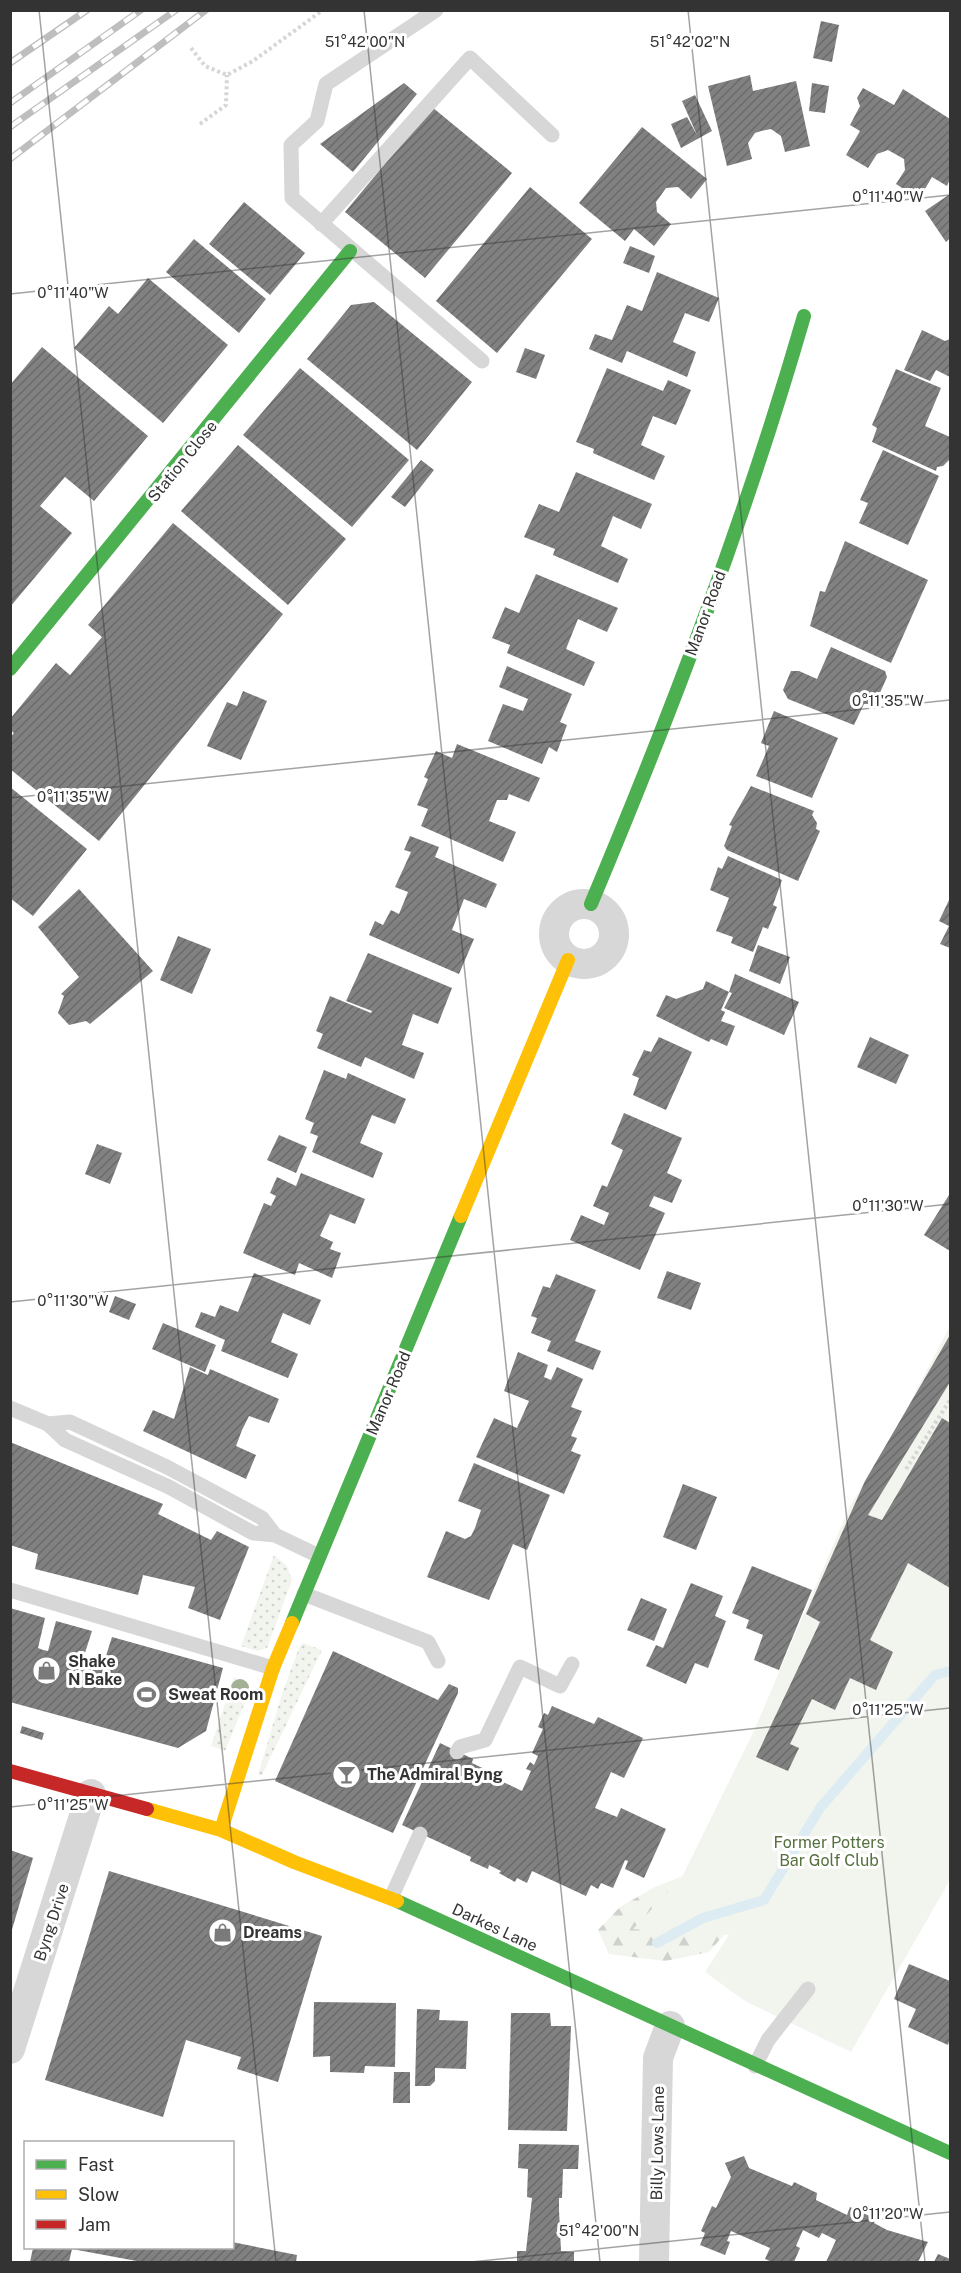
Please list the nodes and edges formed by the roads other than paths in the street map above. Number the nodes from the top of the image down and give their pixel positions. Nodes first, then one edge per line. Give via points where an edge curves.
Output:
1 (436, 10) edge
2 (552, 135) dead end
3 (321, 224) junction
4 (350, 251) junction
5 (804, 316) dead end
6 (482, 361) dead end
7 (10, 669) edge
8 (591, 904) junction
9 (568, 960) junction
10 (10, 1408) edge
11 (319, 1556) junction
12 (10, 1590) edge
13 (304, 1594) junction
14 (438, 1661) dead end
15 (572, 1664) dead end
16 (273, 1668) junction
17 (457, 1752) dead end
18 (10, 1771) edge
19 (91, 1794) junction
20 (221, 1830) junction
21 (420, 1834) dead end
22 (391, 1898) junction
23 (808, 1989) dead end
24 (670, 2026) junction
25 (10, 2049) edge
26 (755, 2066) junction
27 (951, 2153) edge
28 (654, 2262) edge

1 - 3 lane via 326,84 318,121 291,145 292,198
2 - 3 lane via 470,58
3 - 4 lane
4 - 6 lane
4 - 7 street, Station Close
5 - 8 street, Manor Road via 776,420 648,769
8 - 9 street via 573,905 558,917 553,936
8 - 9 street via 609,915 614,925 613,945 598,961 588,964
9 - 11 street, Manor Road
10 - 11 lane via 48,1424 65,1440 169,1487 253,1533 275,1535
11 - 13 street, Manor Road
12 - 16 lane
13 - 14 lane via 428,1642
13 - 16 street, Manor Road
15 - 17 lane via 560,1686 520,1667 485,1740 460,1747
16 - 20 street, Manor Road
18 - 19 street, Darkes Lane
19 - 20 street, Darkes Lane
19 - 25 street, Byng Drive
20 - 22 street, Darkes Lane
21 - 22 lane
22 - 24 street, Darkes Lane
23 - 26 lane via 768,2040
24 - 26 street, Darkes Lane
24 - 28 street, Billy Lows Lane via 658,2058
26 - 27 street, Darkes Lane

